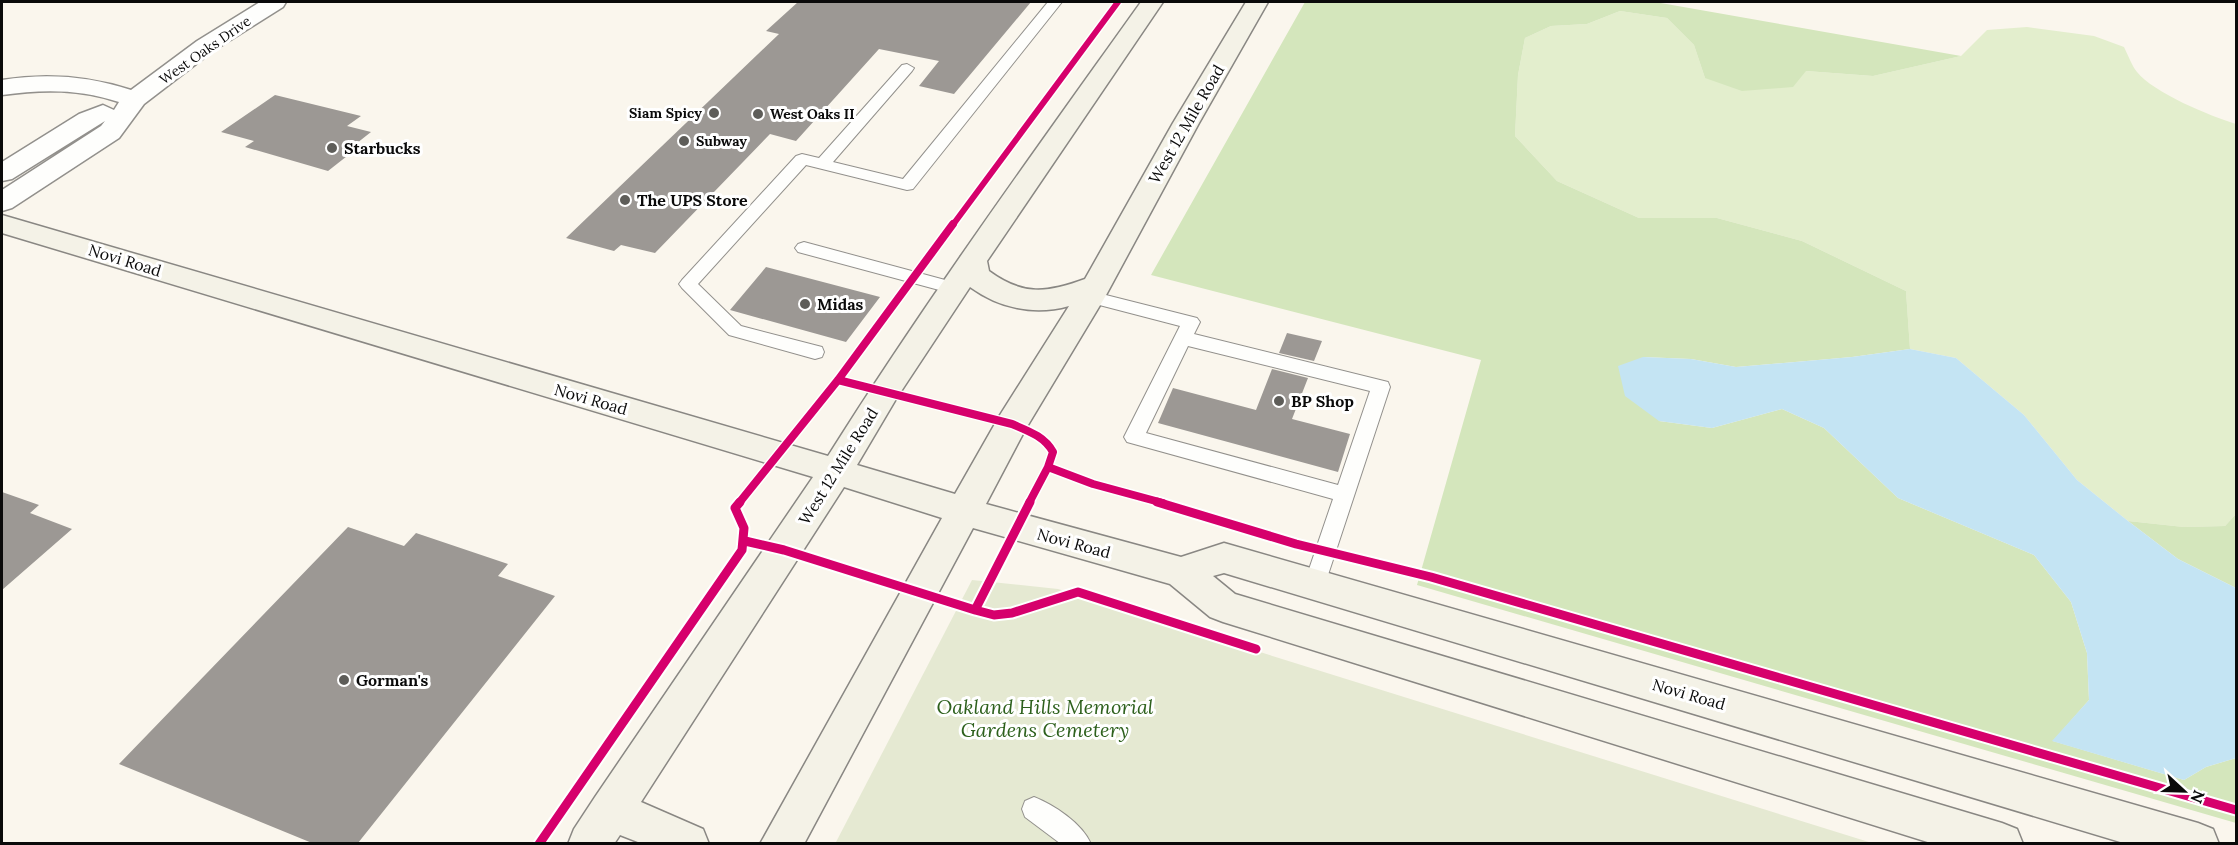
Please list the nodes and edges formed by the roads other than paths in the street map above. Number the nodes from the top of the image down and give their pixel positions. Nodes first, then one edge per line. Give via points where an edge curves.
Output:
1 (275, 2) edge
2 (1055, 2) edge
3 (1152, 2) edge
4 (1257, 2) edge
5 (907, 68) dead end
6 (2, 87) edge
7 (135, 99) junction
8 (823, 164) junction
9 (2, 173) edge
10 (2, 202) edge
11 (2, 224) edge
12 (804, 248) dead end
13 (972, 261) junction
14 (954, 288) junction
15 (1092, 292) junction
16 (1183, 338) junction
17 (815, 351) dead end
18 (836, 471) junction
19 (1346, 495) junction
20 (965, 510) junction
21 (1181, 572) junction
22 (1315, 584) junction
23 (1034, 809) dead end
24 (600, 827) edge
25 (688, 843) edge
26 (781, 843) edge
27 (1078, 843) edge
28 (2002, 843) edge
29 (2198, 843) edge

1 - 7 street, West Oaks Drive via 205,46
2 - 8 lane via 907,185
3 - 13 main road, West 12 Mile Road
4 - 15 main road, West 12 Mile Road
5 - 8 lane
6 - 7 street via 67,82 97,86
7 - 9 street, West Oaks Drive via 88,119
7 - 10 street, West Oaks Drive via 110,132
8 - 17 lane via 802,159 688,284 735,331
11 - 18 main road, Novi Road
12 - 14 lane
13 - 14 main road, West 12 Mile Road
13 - 15 main road via 975,276 992,290 1016,299 1044,302
14 - 18 main road, West 12 Mile Road
15 - 16 lane via 1191,322
15 - 20 main road, West 12 Mile Road
16 - 19 lane via 1381,387
16 - 19 lane via 1134,437
18 - 20 main road, Novi Road
18 - 24 main road, West 12 Mile Road
19 - 22 lane
20 - 21 main road, Novi Road
20 - 26 main road, West 12 Mile Road
21 - 22 main road, Novi Road via 1224,558
21 - 28 main road, Novi Road via 1223,606
22 - 29 main road, Novi Road
23 - 27 lane
24 - 25 main road via 650,825

